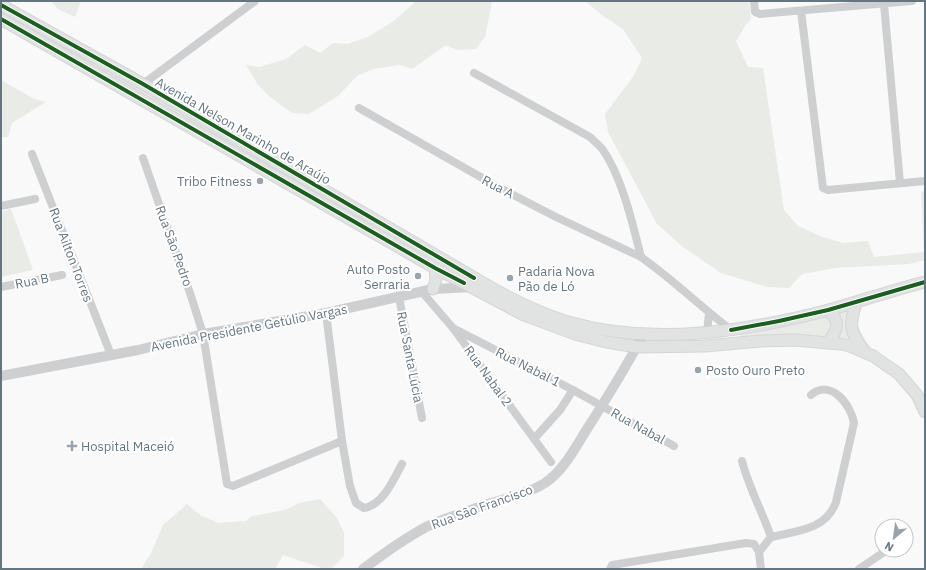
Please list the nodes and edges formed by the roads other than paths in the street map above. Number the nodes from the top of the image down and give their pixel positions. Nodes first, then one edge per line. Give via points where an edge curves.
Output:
1 (255, 1) edge
2 (754, 1) edge
3 (912, 1) edge
4 (834, 4) edge
5 (884, 4) junction
6 (8, 5) edge
7 (801, 11) junction
8 (1, 19) edge
9 (77, 47) junction
10 (71, 58) junction
11 (474, 73) dead end
12 (143, 84) junction
13 (359, 108) dead end
14 (32, 154) dead end
15 (143, 158) dead end
16 (276, 162) junction
17 (268, 173) junction
18 (925, 181) edge
19 (900, 183) junction
20 (35, 199) dead end
21 (1, 206) edge
22 (641, 257) junction
23 (435, 268) junction
24 (62, 275) dead end
25 (925, 282) edge
26 (1, 287) edge
27 (470, 287) junction
28 (428, 290) junction
29 (497, 291) junction
30 (399, 297) junction
31 (857, 302) junction
32 (828, 310) junction
33 (326, 313) junction
34 (709, 313) junction
35 (454, 328) junction
36 (731, 330) junction
37 (707, 333) junction
38 (203, 334) junction
39 (643, 335) junction
40 (828, 343) junction
41 (637, 347) junction
42 (864, 352) junction
43 (111, 355) junction
44 (1, 376) edge
45 (573, 390) junction
46 (811, 395) dead end
47 (602, 406) junction
48 (925, 412) edge
49 (422, 418) dead end
50 (534, 439) junction
51 (342, 440) junction
52 (674, 446) dead end
53 (742, 461) dead end
54 (551, 462) dead end
55 (402, 464) dead end
56 (771, 537) junction
57 (759, 552) junction
58 (875, 558) edge
59 (363, 569) edge
60 (610, 569) edge
61 (761, 569) edge
62 (859, 569) edge

1 - 12 street
2 - 7 street via 757,14
3 - 5 street
4 - 5 street
4 - 7 street
5 - 19 street
6 - 9 main road, Avenida Nelson Marinho de Araújo
7 - 19 street via 822,186 825,189
8 - 10 main road, Avenida Nelson Marinho de Araújo
9 - 10 main road
9 - 12 main road, Avenida Nelson Marinho de Araújo
10 - 17 main road, Avenida Nelson Marinho de Araújo
11 - 22 street via 590,137 602,149 614,170 632,221
12 - 16 main road, Avenida Nelson Marinho de Araújo
13 - 22 street, Rua A via 500,188
14 - 43 street, Rua Ailton Torres
15 - 38 street, Rua São Pedro
16 - 17 main road via 273,170
16 - 29 main road, Avenida Nelson Marinho de Araújo
17 - 23 main road, Avenida Nelson Marinho de Araújo
18 - 19 street
20 - 21 street
22 - 34 street, Rua A via 660,270
23 - 27 main road, Avenida Nelson Marinho de Araújo
23 - 28 main road via 436,279
24 - 26 street, Rua B
25 - 31 main road, Avenida Nelson Marinho de Araújo
27 - 28 street, Avenida Presidente Getúlio Vargas
27 - 29 street, Avenida Presidente Getúlio Vargas
27 - 41 main road, Avenida Nelson Marinho de Araújo via 524,315 574,334
28 - 30 street, Avenida Presidente Getúlio Vargas
28 - 35 street, Rua Nabal 2
29 - 39 main road, Avenida Nelson Marinho de Araújo via 545,314 572,323
30 - 33 street, Avenida Presidente Getúlio Vargas
30 - 49 street, Rua Santa Lúcia
31 - 32 main road, Avenida Nelson Marinho de Araújo
31 - 42 main road via 851,326
32 - 36 main road, Avenida Nelson Marinho de Araújo
32 - 40 main road via 835,318 836,328
33 - 38 street, Avenida Presidente Getúlio Vargas
33 - 51 street
34 - 36 street, Rua A
34 - 37 street
35 - 45 street, Rua Nabal 1
35 - 50 street, Rua Nabal 2
36 - 37 main road, Avenida Nelson Marinho de Araújo
37 - 39 main road, Avenida Nelson Marinho de Araújo
38 - 43 street, Avenida Presidente Getúlio Vargas
38 - 51 street, Rua São Pedro via 226,483 233,486
39 - 41 street, Rua São Francisco
40 - 41 main road, Avenida Nelson Marinho de Araújo via 795,340 705,346
40 - 42 main road, Avenida Nelson Marinho de Araújo via 850,346
41 - 47 street, Rua São Francisco
42 - 48 main road, Avenida Nelson Marinho de Araújo via 899,374 917,395
43 - 44 street, Avenida Presidente Getúlio Vargas
45 - 47 street, Rua Nabal 1
45 - 50 street via 560,410
46 - 56 street via 824,389 831,392 845,402 854,423 836,502 833,510 823,521 808,529
47 - 52 street, Rua Nabal
47 - 59 street, Rua São Francisco via 561,468 546,482 525,494 473,509 428,526
50 - 54 street, Rua Nabal 2
51 - 55 street via 350,486 360,507 370,507 379,499
53 - 56 street
56 - 57 street
57 - 60 street via 754,544 746,543 612,565
57 - 61 street
58 - 62 street

